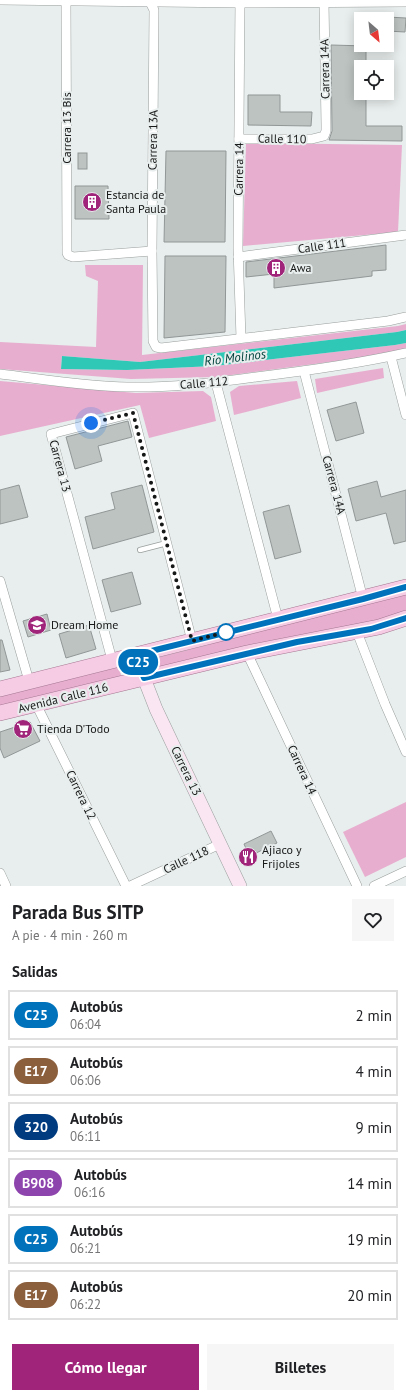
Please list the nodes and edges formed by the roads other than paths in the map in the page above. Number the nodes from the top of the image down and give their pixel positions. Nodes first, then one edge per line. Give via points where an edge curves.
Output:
1 (1, 0) edge
2 (66, 0) edge
3 (160, 1) edge
4 (364, 1) edge
5 (240, 2) edge
6 (324, 2) junction
7 (406, 2) edge
8 (151, 4) edge
9 (324, 136) joint
10 (240, 139) junction
11 (406, 235) edge
12 (152, 251) junction
13 (238, 257) junction
14 (406, 317) edge
15 (240, 338) junction
16 (406, 353) edge
17 (391, 357) junction
18 (304, 372) junction
19 (0, 374) edge
20 (216, 382) junction
21 (406, 415) edge
22 (167, 542) junction
23 (140, 550) dead end
24 (0, 581) edge
25 (406, 587) edge
26 (2, 599) edge
27 (363, 599) junction
28 (406, 618) edge
29 (278, 620) junction
30 (357, 632) junction
31 (192, 641) junction
32 (247, 653) junction
33 (135, 655) junction
34 (112, 660) junction
35 (144, 678) junction
36 (30, 681) junction
37 (0, 689) edge
38 (36, 704) junction
39 (0, 713) edge
40 (405, 749) edge
41 (220, 844) junction
42 (406, 871) edge
43 (0, 873) edge
44 (6, 886) edge
45 (126, 886) edge
46 (130, 886) edge
47 (240, 886) edge
48 (357, 886) edge
49 (374, 886) edge

1 - 2 street
2 - 8 street
2 - 12 street, Carrera 13 Bis via 66,250 68,255 73,256
3 - 5 street
3 - 8 street
4 - 6 street
4 - 7 street
5 - 6 street
5 - 10 street, Carrera 14
6 - 9 street, Carrera 14A
8 - 12 street, Carrera 13A
9 - 10 street, Calle 110 via 312,140
10 - 13 street, Carrera 14
11 - 13 street, Calle 111
12 - 15 street, Carrera 13A via 156,347
13 - 15 street, Carrera 14
14 - 15 street
16 - 17 street, Calle 112
17 - 18 street, Calle 112
17 - 21 street
18 - 20 street, Calle 112
18 - 27 street, Carrera 14A
19 - 20 street, Calle 112 via 98,386 180,386
20 - 29 street
22 - 23 lane
22 - 31 street
22 - 34 street, Carrera 13 via 133,413 51,434
24 - 26 street
25 - 27 main road, Avenida Calle 116
26 - 36 street
27 - 29 main road, Avenida Calle 116
28 - 30 main road, Avenida Calle 116
29 - 31 main road, Avenida Calle 116
30 - 32 main road, Avenida Calle 116
30 - 40 street via 384,704
31 - 33 main road, Avenida Calle 116
32 - 35 main road, Avenida Calle 116
32 - 48 street, Carrera 14
33 - 34 main road, Avenida Calle 116
33 - 35 street, Carrera 13
34 - 36 main road, Avenida Calle 116
35 - 38 main road, Avenida Calle 116
35 - 41 street, Carrera 13
36 - 37 main road, Avenida Calle 116
38 - 39 main road, Avenida Calle 116
38 - 45 street, Carrera 12
41 - 46 street, Calle 118
41 - 47 street, Carrera 13
42 - 49 street
43 - 44 street

